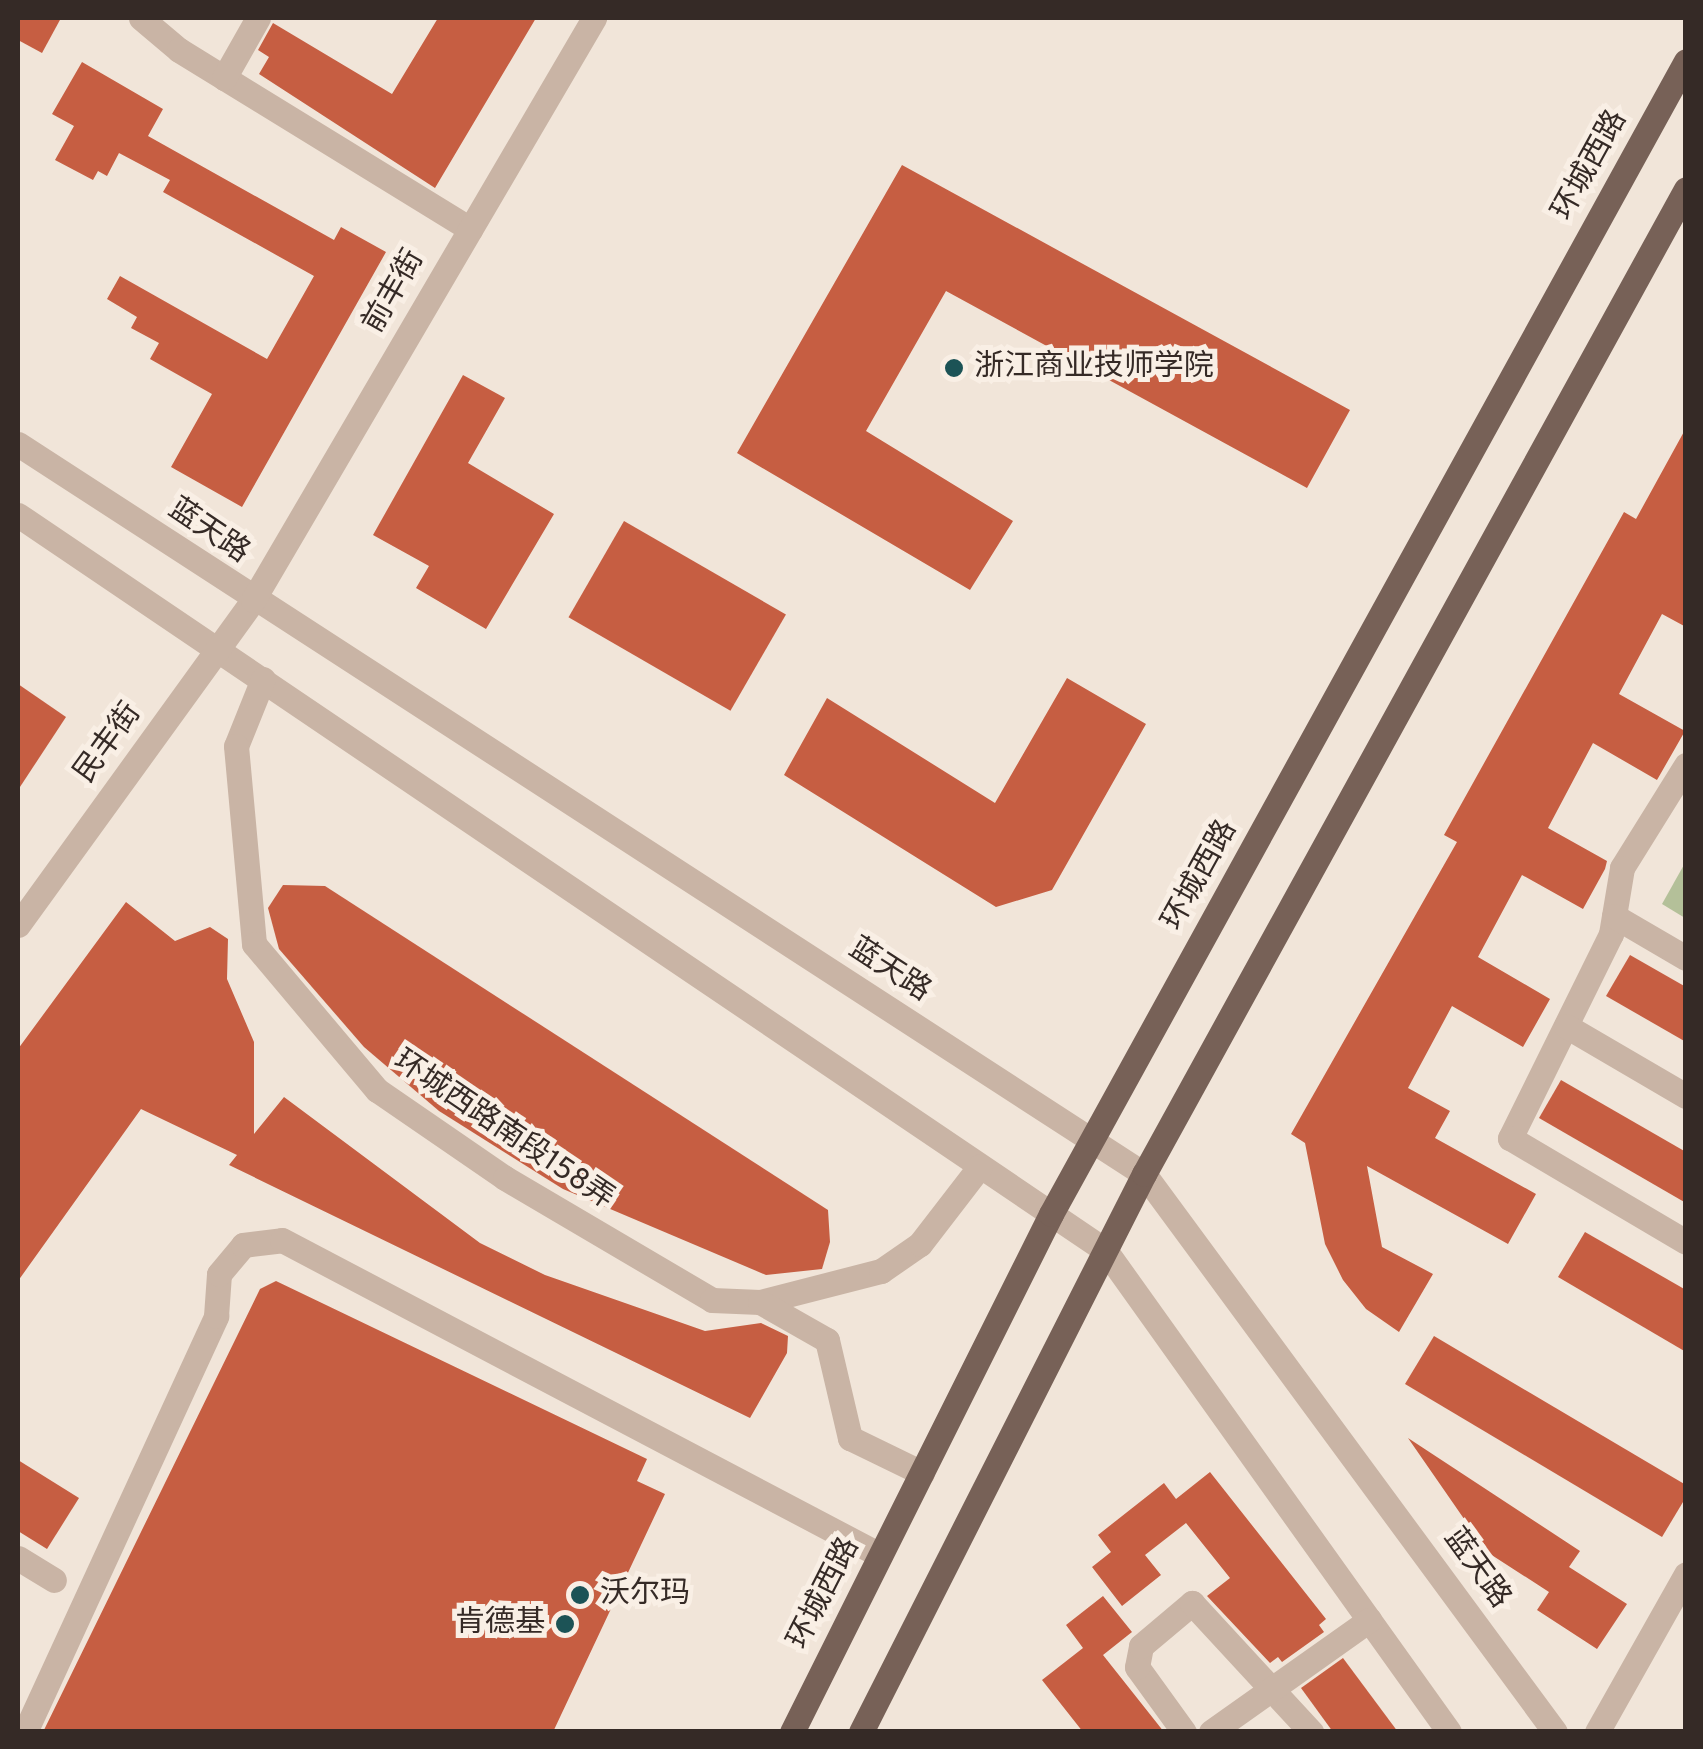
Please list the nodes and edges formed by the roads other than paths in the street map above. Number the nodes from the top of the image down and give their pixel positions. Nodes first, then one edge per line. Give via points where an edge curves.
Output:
1 (141, 18) edge
2 (258, 18) edge
3 (594, 18) edge
4 (1686, 61) edge
5 (224, 78) junction
6 (1686, 190) edge
7 (470, 230) junction
8 (18, 444) edge
9 (18, 515) edge
10 (253, 600) junction
11 (217, 649) junction
12 (263, 680) junction
13 (1686, 764) edge
14 (1614, 916) junction
15 (18, 925) edge
16 (1686, 958) edge
17 (1566, 1026) junction
18 (1686, 1096) edge
19 (1092, 1140) junction
20 (980, 1166) junction
21 (1144, 1174) junction
22 (1051, 1214) junction
23 (1686, 1242) edge
24 (1105, 1250) junction
25 (760, 1302) junction
26 (922, 1473) junction
27 (880, 1555) junction
28 (18, 1558) edge
29 (1686, 1574) edge
30 (54, 1580) dead end
31 (1369, 1620) junction
32 (1272, 1683) junction
33 (25, 1732) edge
34 (792, 1732) edge
35 (861, 1732) edge
36 (1184, 1732) edge
37 (1211, 1732) edge
38 (1312, 1732) edge
39 (1449, 1732) edge
40 (1555, 1732) edge
41 (1597, 1732) edge

1 - 5 street
2 - 5 street
3 - 7 street, 前丰街
4 - 19 main road, 环城西路
5 - 7 street
6 - 21 main road
7 - 10 street, 前丰街
8 - 10 street, 蓝天路
9 - 11 street
10 - 11 street, 民丰街
10 - 19 street, 蓝天路
11 - 12 street
11 - 15 street, 民丰街
12 - 20 street
12 - 25 street, 环城西路南段158弄 via 236,746 240,831 254,944 294,997 377,1090 505,1178 712,1300
13 - 14 street via 1622,868
14 - 16 street
14 - 17 street
17 - 18 street
17 - 23 street via 1510,1138
19 - 21 street, 蓝天路
19 - 22 main road, 环城西路
20 - 22 street
20 - 25 street, 环城西路南段158弄 via 920,1244 881,1271
21 - 24 main road
21 - 40 street, 蓝天路
22 - 24 street
22 - 26 main road, 环城西路
24 - 31 street
24 - 35 main road
25 - 26 street via 828,1340 850,1438
26 - 27 main road, 环城西路
27 - 33 street via 282,1240 243,1245 218,1274 216,1316
27 - 34 main road, 环城西路
28 - 30 street
29 - 41 street
31 - 32 street
31 - 39 street
32 - 36 street via 1192,1603 1141,1646 1136,1667
32 - 37 street
32 - 38 street

